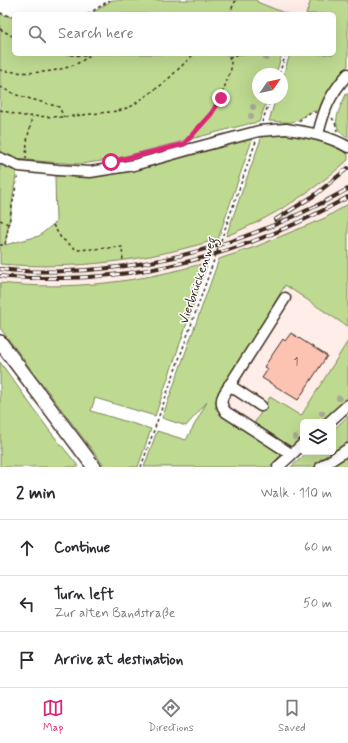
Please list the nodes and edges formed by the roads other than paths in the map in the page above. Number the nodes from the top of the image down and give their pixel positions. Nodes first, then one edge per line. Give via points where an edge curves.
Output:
1 (348, 74) edge
2 (318, 134) junction
3 (345, 146) edge
4 (0, 158) edge
5 (285, 298) dead end
6 (0, 342) edge
7 (229, 385) junction
8 (348, 405) edge
9 (261, 406) dead end
10 (332, 419) edge
11 (300, 446) edge
12 (348, 450) edge
13 (291, 454) junction
14 (94, 467) edge
15 (278, 467) edge
16 (321, 467) edge

1 - 2 street via 327,103
2 - 3 street
2 - 4 street, bridge via 286,129 248,133 188,145 134,166 90,172 19,166
5 - 7 street
6 - 14 main road
7 - 9 street
7 - 13 street via 221,401 226,412
8 - 10 street
11 - 13 street
12 - 16 street
13 - 15 street

